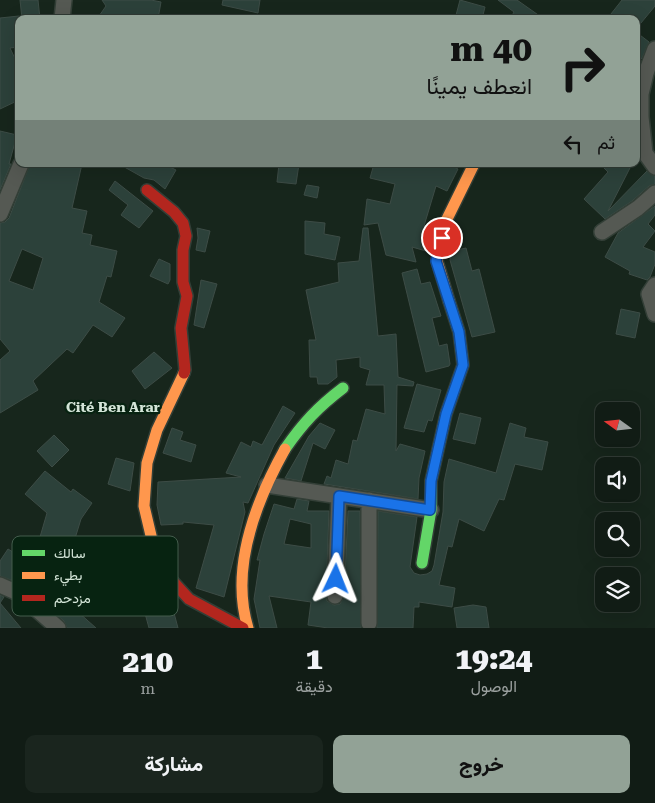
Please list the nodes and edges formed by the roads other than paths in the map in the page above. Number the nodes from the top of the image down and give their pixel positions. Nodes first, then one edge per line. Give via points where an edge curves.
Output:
1 (64, 0) edge
2 (62, 15) edge
3 (655, 49) edge
4 (20, 167) edge
5 (473, 167) edge
6 (655, 167) edge
7 (148, 190) dead end
8 (655, 193) edge
9 (0, 214) edge
10 (602, 232) dead end
11 (655, 285) edge
12 (655, 314) edge
13 (343, 388) dead end
14 (267, 485) junction
15 (339, 496) junction
16 (369, 500) junction
17 (430, 510) junction
18 (151, 536) edge
19 (422, 563) dead end
20 (0, 585) edge
21 (178, 588) edge
22 (12, 590) edge
23 (336, 596) dead end
24 (44, 616) edge
25 (369, 623) dead end
26 (58, 628) edge
27 (243, 628) edge
28 (248, 628) edge

1 - 2 street
3 - 6 street via 641,94 645,153
4 - 9 street
5 - 17 street via 446,221 436,261 459,332 463,365 446,414 433,472
7 - 18 street via 174,212 183,223 186,236 183,282 186,296 181,328 185,370 157,430 148,463 144,506
8 - 10 street
11 - 12 street via 649,294
13 - 14 street via 312,412 286,446
14 - 15 street
14 - 28 street via 249,539 243,576 242,605
15 - 16 street
15 - 23 street
16 - 17 street
16 - 25 street
17 - 19 street
20 - 22 street
21 - 27 street via 189,599
24 - 26 street

